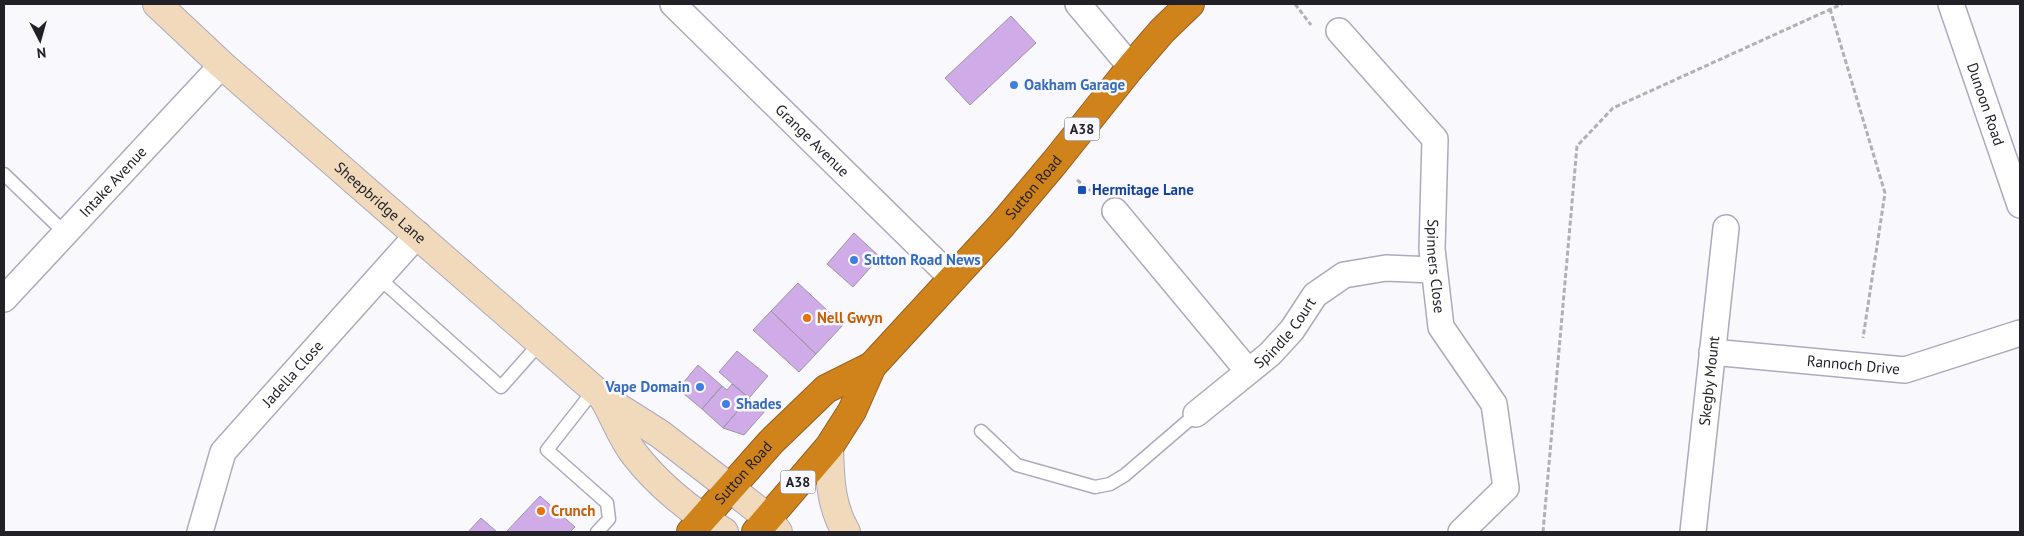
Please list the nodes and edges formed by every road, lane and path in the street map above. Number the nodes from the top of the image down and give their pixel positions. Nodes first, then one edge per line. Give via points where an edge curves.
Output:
1 (157, 4) edge
2 (673, 4) edge
3 (1078, 4) edge
4 (1172, 4) edge
5 (1190, 4) edge
6 (1842, 4) edge
7 (1951, 4) edge
8 (1830, 9) junction
9 (1162, 31) junction
10 (1339, 31) dead end
11 (222, 65) junction
12 (1131, 67) junction
13 (1055, 162) junction
14 (4, 174) edge
15 (2020, 205) edge
16 (1115, 211) joint
17 (1726, 228) dead end
18 (65, 233) junction
19 (418, 234) junction
20 (1433, 270) junction
21 (379, 278) junction
22 (952, 278) junction
23 (4, 299) edge
24 (2020, 333) edge
25 (540, 343) junction
26 (1712, 352) junction
27 (872, 366) junction
28 (1859, 366) junction
29 (1248, 371) junction
30 (599, 395) junction
31 (1196, 414) joint
32 (981, 431) dead end
33 (829, 447) junction
34 (730, 488) junction
35 (706, 528) edge
36 (767, 528) edge
37 (200, 532) edge
38 (597, 532) edge
39 (846, 532) edge
40 (1461, 532) edge
41 (1543, 532) edge
42 (1693, 532) edge

1 - 11 street, Sheepbridge Lane
2 - 22 street, Grange Avenue
3 - 12 street
4 - 9 street
5 - 9 highway, Sutton Road / A38
6 - 8 path
7 - 15 street, Dunoon Road
8 - 28 path via 1884,193
8 - 41 path via 1613,108 1577,146
9 - 12 highway, Sutton Road / A38
10 - 20 street, Spinners Close via 1435,139
11 - 18 street, Intake Avenue
11 - 19 street, Sheepbridge Lane
12 - 13 highway, Sutton Road / A38
13 - 16 path
13 - 22 highway, Sutton Road / A38
14 - 18 lane
16 - 29 street, Spindle Court
17 - 26 street, Skegby Mount
18 - 23 street, Intake Avenue
19 - 21 street, Jadella Close
19 - 25 street, Sheepbridge Lane
20 - 29 street, Spindle Court via 1386,268 1344,275 1315,295 1292,330 1270,354
20 - 40 street, Spinners Close via 1441,327 1494,404 1506,488
21 - 25 lane via 501,387
21 - 37 street, Jadella Close via 223,452
22 - 27 highway, Sutton Road / A38
24 - 28 street, Rannoch Drive via 1905,370
25 - 30 street, Sheepbridge Lane
26 - 28 street, Rannoch Drive
26 - 42 street, Skegby Mount
27 - 33 highway, Sutton Road / A38 via 852,411
27 - 34 highway, Sutton Road / A38 via 826,389 771,442
29 - 31 street, Spindle Court
30 - 34 street, Sheepbridge Lane via 660,434
30 - 35 street, Sheepbridge Lane via 633,453
30 - 38 lane via 547,450 607,504 609,519
31 - 32 lane via 1125,475 1110,484 1095,487 1017,465
33 - 36 highway, Sutton Road / A38
33 - 39 street via 830,490
34 - 35 highway, Sutton Road / A38
34 - 36 street, Sheepbridge Lane

